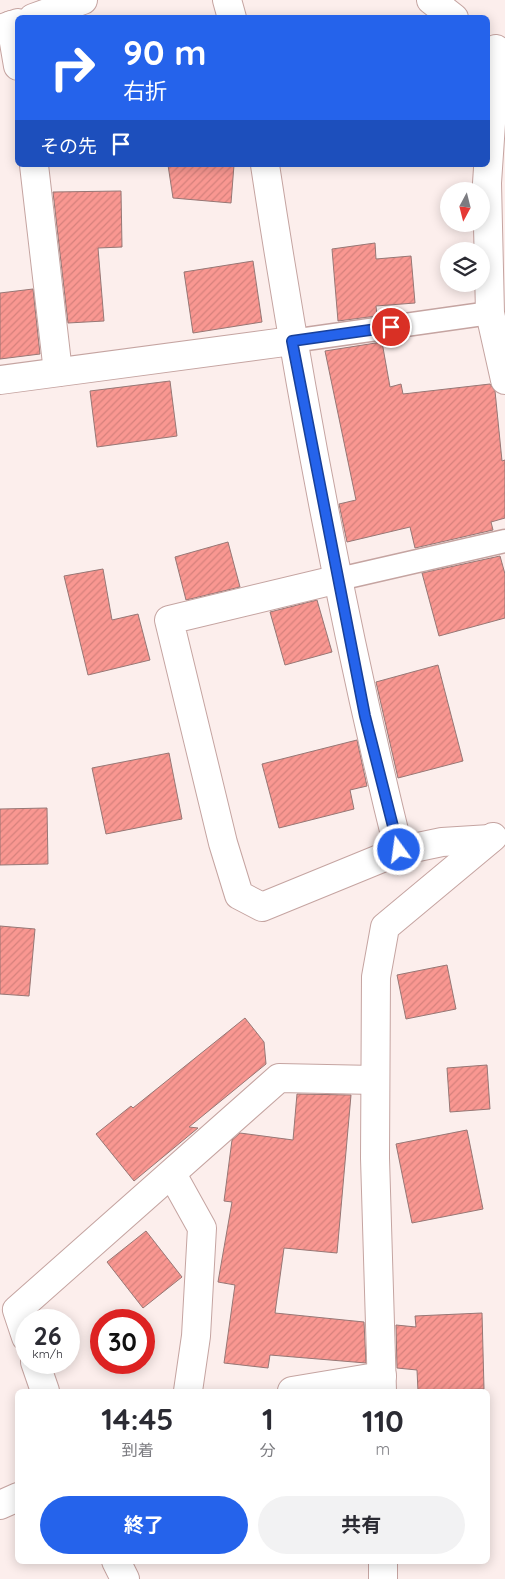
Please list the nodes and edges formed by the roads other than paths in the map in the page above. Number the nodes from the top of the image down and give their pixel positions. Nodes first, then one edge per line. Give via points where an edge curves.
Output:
1 (83, 0) edge
2 (227, 0) edge
3 (431, 0) edge
4 (40, 15) edge
5 (231, 15) edge
6 (450, 15) edge
7 (496, 49) edge
8 (490, 139) edge
9 (34, 167) edge
10 (265, 167) edge
11 (488, 167) edge
12 (490, 313) junction
13 (292, 341) junction
14 (58, 372) junction
15 (0, 380) edge
16 (505, 380) edge
17 (505, 541) edge
18 (339, 579) junction
19 (497, 834) edge
20 (399, 850) junction
21 (375, 1080) junction
22 (172, 1174) junction
23 (18, 1309) edge
24 (39, 1374) edge
25 (382, 1383) edge
26 (44, 1389) edge
27 (188, 1389) edge
28 (314, 1389) edge
29 (15, 1498) edge
30 (0, 1505) edge
31 (118, 1564) edge
32 (383, 1564) edge
33 (125, 1579) edge
34 (383, 1579) edge

1 - 4 street
2 - 5 street
3 - 6 street
7 - 8 street
9 - 14 street
10 - 13 street
11 - 12 street
12 - 13 lane
12 - 16 street
13 - 14 street
13 - 18 street
14 - 15 street
17 - 18 lane
18 - 20 street via 365,716
18 - 20 street via 169,620 239,896 262,907
19 - 20 street
19 - 21 street via 385,927 376,977
21 - 22 street via 279,1078
21 - 25 street
22 - 23 street
22 - 27 street via 202,1228 196,1336
24 - 26 street
25 - 28 street
29 - 30 street
31 - 33 street
32 - 34 street

